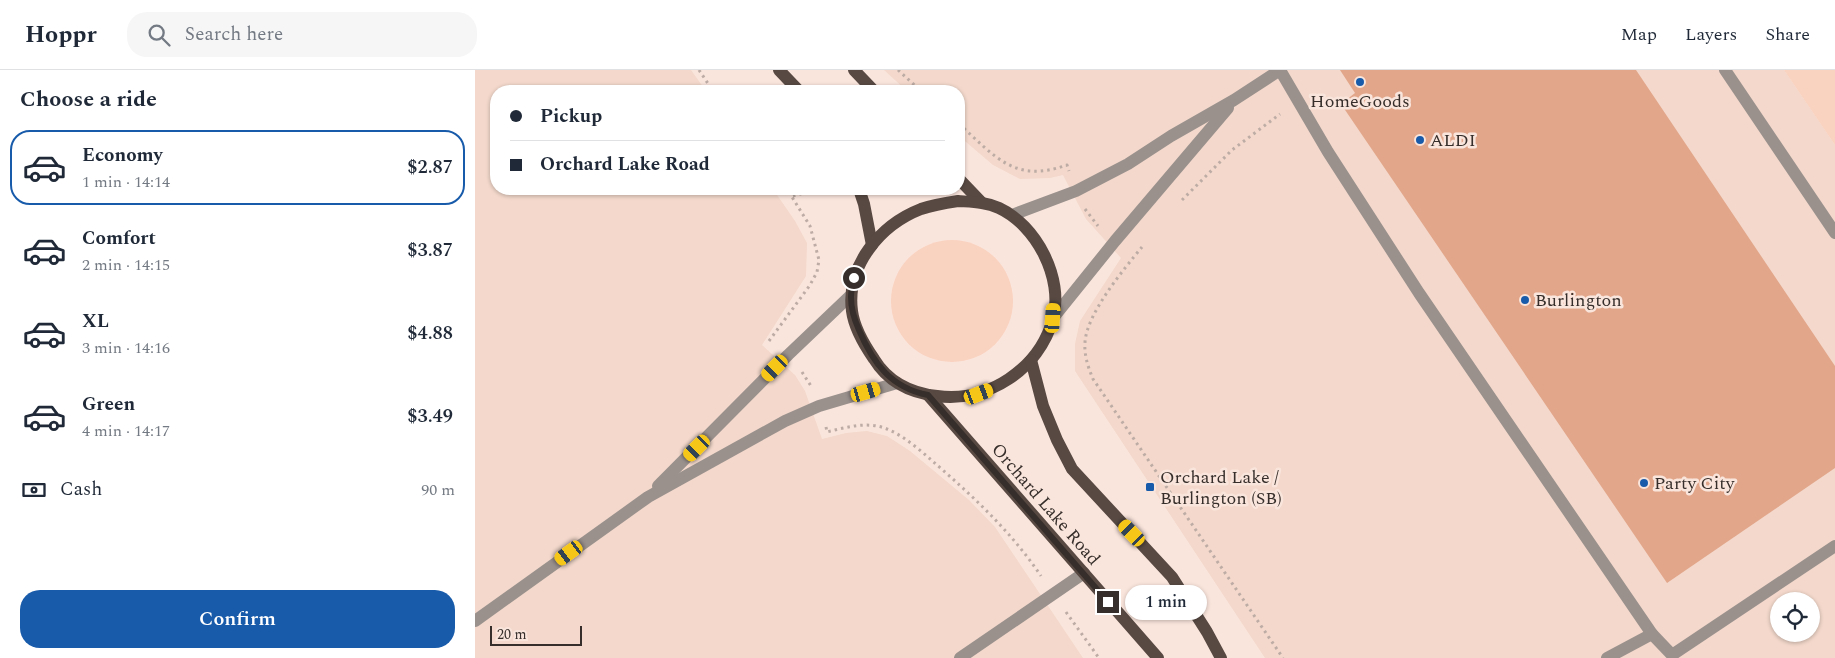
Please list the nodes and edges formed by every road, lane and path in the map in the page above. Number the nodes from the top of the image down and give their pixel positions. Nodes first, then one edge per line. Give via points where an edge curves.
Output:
1 (699, 70) edge
2 (779, 70) edge
3 (854, 70) edge
4 (897, 70) edge
5 (1725, 70) edge
6 (709, 85) edge
7 (793, 85) edge
8 (868, 85) edge
9 (914, 85) edge
10 (1234, 100) junction
11 (1297, 102) junction
12 (965, 129) edge
13 (965, 185) edge
14 (1076, 191) junction
15 (797, 195) edge
16 (861, 195) edge
17 (793, 196) joint
18 (981, 202) junction
19 (1176, 206) dead end
20 (1012, 215) junction
21 (1835, 233) edge
22 (1115, 241) junction
23 (1147, 241) dead end
24 (872, 245) junction
25 (851, 296) junction
26 (1053, 318) junction
27 (788, 355) junction
28 (1031, 360) junction
29 (897, 383) junction
30 (928, 395) junction
31 (819, 406) junction
32 (648, 497) junction
33 (1835, 546) edge
34 (1083, 573) junction
35 (1053, 593) junction
36 (475, 621) edge
37 (1652, 634) junction
38 (960, 658) edge
39 (1099, 658) edge
40 (1158, 658) edge
41 (1221, 658) edge
42 (1283, 658) edge
43 (1607, 658) edge

1 - 6 path
2 - 7 main road
3 - 8 main road
4 - 9 path
5 - 21 lane
10 - 11 lane via 1280,70
10 - 14 lane via 1129,164
10 - 22 lane
11 - 19 path via 1233,150
11 - 37 lane via 1419,293
12 - 14 path via 1001,160 1022,170 1051,171 1067,165
13 - 18 main road
14 - 20 lane
14 - 22 path via 1102,232
15 - 17 path
16 - 24 main road
17 - 27 path via 810,226 819,260 817,272 802,298 768,340
18 - 20 main road
18 - 24 main road via 958,201 919,210 889,228
20 - 26 main road via 1029,229 1042,249 1055,291
22 - 26 lane
23 - 42 path via 1089,323 1085,341 1087,363 1093,379
24 - 25 main road via 861,260
25 - 27 lane
25 - 29 main road via 852,314 864,343 875,362
26 - 28 main road via 1047,336
27 - 31 path via 812,387
27 - 32 lane
28 - 30 main road via 997,387 979,394
28 - 41 main road via 1043,406 1072,469 1171,577
29 - 30 main road via 912,392
29 - 31 lane
30 - 34 main road, Orchard Lake Road
31 - 32 lane via 785,420
31 - 35 path via 827,432 848,426 878,426 897,434 922,452 1005,528
32 - 36 lane
33 - 37 lane via 1672,655
34 - 35 lane
34 - 40 main road, Orchard Lake Road
35 - 38 lane
35 - 39 path
37 - 43 lane

